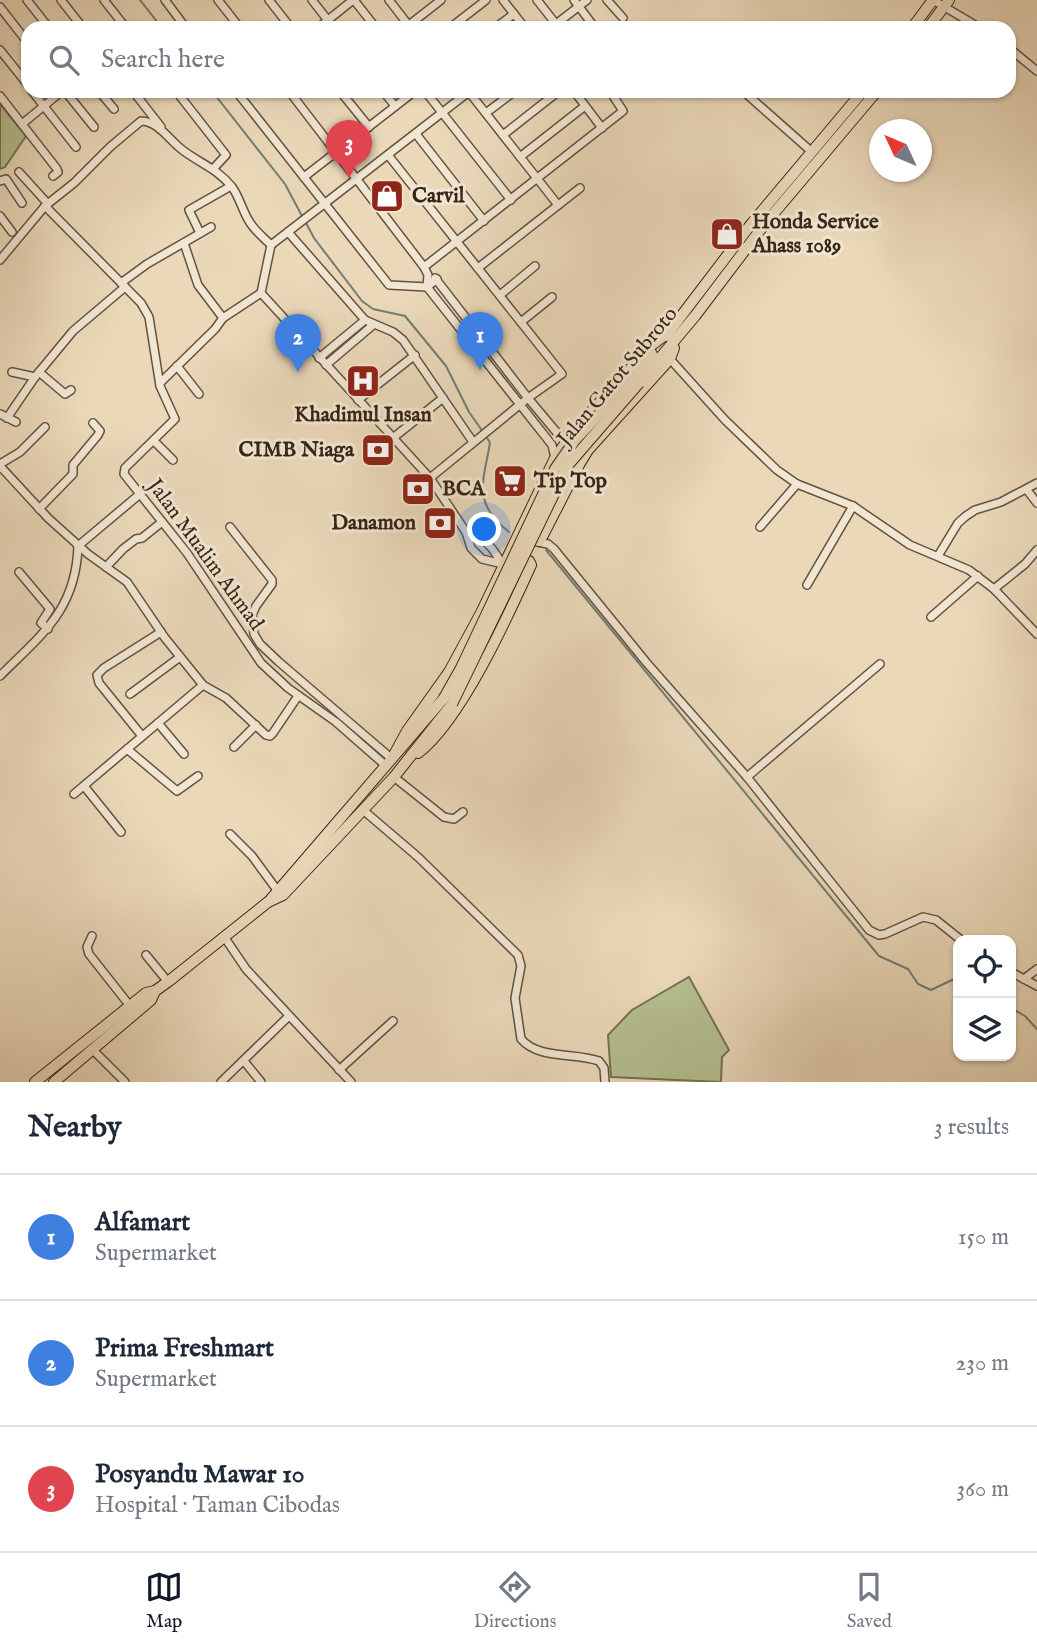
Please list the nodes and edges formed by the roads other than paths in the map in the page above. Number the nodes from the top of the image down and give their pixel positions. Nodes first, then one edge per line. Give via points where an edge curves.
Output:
1 (27, 0) edge
2 (61, 0) edge
3 (104, 0) edge
4 (218, 0) edge
5 (269, 0) edge
6 (312, 0) edge
7 (354, 0) edge
8 (441, 0) edge
9 (486, 0) edge
10 (503, 0) edge
11 (537, 0) edge
12 (587, 0) edge
13 (607, 0) edge
14 (933, 0) edge
15 (392, 1) edge
16 (169, 2) edge
17 (576, 3) edge
18 (947, 3) edge
19 (0, 7) edge
20 (514, 14) junction
21 (623, 18) dead end
22 (327, 20) joint
23 (44, 21) edge
24 (78, 21) edge
25 (120, 21) edge
26 (181, 21) edge
27 (234, 21) edge
28 (286, 21) edge
29 (370, 21) edge
30 (406, 21) edge
31 (417, 21) edge
32 (459, 21) edge
33 (504, 21) edge
34 (520, 21) edge
35 (552, 21) edge
36 (561, 21) edge
37 (590, 21) edge
38 (917, 21) edge
39 (933, 21) edge
40 (971, 21) edge
41 (21, 34) edge
42 (0, 50) edge
43 (1016, 54) edge
44 (1037, 71) edge
45 (21, 77) edge
46 (0, 96) edge
47 (38, 98) edge
48 (55, 98) edge
49 (70, 98) edge
50 (105, 98) edge
51 (138, 98) edge
52 (181, 98) edge
53 (242, 98) edge
54 (295, 98) edge
55 (346, 98) edge
56 (389, 98) edge
57 (406, 98) edge
58 (430, 98) edge
59 (461, 98) edge
60 (475, 98) edge
61 (506, 98) edge
62 (550, 98) edge
63 (579, 98) edge
64 (615, 98) edge
65 (751, 98) edge
66 (857, 98) edge
67 (871, 98) edge
68 (44, 106) junction
69 (395, 106) junction
70 (585, 106) junction
71 (114, 109) dead end
72 (442, 113) junction
73 (486, 113) junction
74 (22, 124) junction
75 (94, 127) dead end
76 (369, 127) junction
77 (602, 128) junction
78 (163, 131) junction
79 (416, 134) junction
80 (503, 135) junction
81 (76, 146) dead end
82 (337, 152) junction
83 (812, 152) junction
84 (388, 155) junction
85 (520, 158) junction
86 (214, 168) junction
87 (19, 172) dead end
88 (53, 176) dead end
89 (304, 177) junction
90 (358, 179) junction
91 (537, 179) junction
92 (0, 181) edge
93 (231, 186) junction
94 (580, 188) dead end
95 (511, 200) junction
96 (22, 203) dead end
97 (325, 204) junction
98 (46, 205) junction
99 (558, 205) junction
100 (0, 216) edge
101 (484, 221) junction
102 (211, 227) dead end
103 (12, 232) dead end
104 (288, 232) junction
105 (200, 233) junction
106 (457, 242) junction
107 (184, 243) junction
108 (271, 245) junction
109 (0, 260) edge
110 (536, 266) dead end
111 (478, 268) junction
112 (426, 271) junction
113 (438, 279) junction
114 (123, 285) junction
115 (427, 287) junction
116 (261, 293) junction
117 (500, 295) junction
118 (552, 297) dead end
119 (223, 318) junction
120 (365, 320) junction
121 (521, 322) junction
122 (373, 325) junction
123 (674, 334) junction
124 (415, 355) junction
125 (319, 358) junction
126 (670, 359) junction
127 (326, 365) junction
128 (177, 366) junction
129 (12, 372) dead end
130 (37, 375) junction
131 (160, 383) junction
132 (71, 390) dead end
133 (200, 394) dead end
134 (443, 398) junction
135 (528, 398) junction
136 (358, 400) junction
137 (520, 404) junction
138 (4, 416) edge
139 (16, 422) dead end
140 (93, 423) dead end
141 (45, 427) dead end
142 (393, 438) junction
143 (569, 438) junction
144 (153, 441) junction
145 (476, 441) junction
146 (555, 458) junction
147 (173, 460) dead end
148 (0, 465) edge
149 (430, 478) junction
150 (797, 484) junction
151 (1037, 484) edge
152 (1032, 491) edge
153 (140, 494) junction
154 (1037, 503) edge
155 (853, 506) junction
156 (39, 509) junction
157 (162, 522) junction
158 (230, 527) dead end
159 (522, 527) junction
160 (760, 527) dead end
161 (466, 532) junction
162 (540, 541) junction
163 (528, 544) junction
164 (78, 545) junction
165 (1037, 550) edge
166 (938, 556) junction
167 (522, 557) junction
168 (503, 564) junction
169 (106, 567) junction
170 (19, 572) dead end
171 (978, 576) junction
172 (807, 585) dead end
173 (994, 589) junction
174 (931, 618) dead end
175 (48, 629) junction
176 (161, 632) junction
177 (1037, 634) edge
178 (180, 657) junction
179 (0, 663) edge
180 (880, 664) dead end
181 (7, 669) junction
182 (0, 676) edge
183 (203, 685) junction
184 (130, 694) dead end
185 (298, 696) junction
186 (448, 701) junction
187 (158, 723) junction
188 (256, 725) junction
189 (142, 736) junction
190 (234, 747) dead end
191 (127, 749) junction
192 (184, 754) dead end
193 (390, 759) junction
194 (408, 761) junction
195 (198, 776) dead end
196 (394, 777) junction
197 (747, 777) junction
198 (84, 786) junction
199 (74, 794) dead end
200 (363, 810) junction
201 (463, 812) dead end
202 (121, 832) dead end
203 (230, 834) dead end
204 (277, 890) junction
205 (268, 902) junction
206 (955, 935) edge
207 (92, 936) dead end
208 (225, 938) junction
209 (146, 955) dead end
210 (1037, 969) edge
211 (1016, 975) edge
212 (1024, 979) junction
213 (167, 982) junction
214 (1037, 986) edge
215 (155, 991) junction
216 (130, 1006) junction
217 (288, 1017) junction
218 (393, 1021) dead end
219 (93, 1050) junction
220 (244, 1061) junction
221 (339, 1070) junction
222 (35, 1082) edge
223 (54, 1082) edge
224 (125, 1082) edge
225 (221, 1082) edge
226 (261, 1082) edge
227 (351, 1082) edge
228 (605, 1082) edge

1 - 23 street
2 - 24 street
3 - 25 street
4 - 27 street
5 - 28 street
6 - 22 street
7 - 22 street
7 - 29 street
8 - 31 street
9 - 32 street
10 - 20 street
11 - 35 street
12 - 17 street
13 - 21 street
14 - 18 street
14 - 38 highway
15 - 30 street
16 - 26 street
17 - 36 street
17 - 37 street
18 - 39 highway
18 - 40 street
19 - 41 street
20 - 33 street
20 - 34 street
42 - 45 street
43 - 44 street
46 - 74 street
47 - 68 street
48 - 68 street
49 - 75 street
50 - 71 street
51 - 78 street
52 - 86 street via 226,155
53 - 89 street
54 - 82 street
55 - 76 street
56 - 69 street
57 - 69 street
58 - 72 street
59 - 72 street
60 - 73 street
61 - 73 street
62 - 80 street
63 - 70 street
64 - 77 street via 624,110
65 - 83 street
66 - 83 highway, Jalan Gatot Subroto
67 - 123 highway, Jalan Gatot Subroto
68 - 74 street
68 - 81 street
69 - 76 street
70 - 77 street
70 - 85 street
72 - 79 street
72 - 95 street
73 - 80 street
74 - 88 street via 58,170
76 - 82 street
77 - 91 street
78 - 86 street
78 - 98 street via 141,121
79 - 84 street
79 - 101 street
80 - 85 street
82 - 89 street
82 - 90 street
83 - 123 highway, Jalan Gatot Subroto via 752,223
84 - 90 street
84 - 106 street
85 - 91 street
86 - 93 street
87 - 98 street, Jalan Mualim Ahmad
89 - 97 street
90 - 97 street
90 - 112 street
91 - 95 street
91 - 99 street
92 - 96 street via 6,179
93 - 105 street via 189,210
93 - 108 street via 251,225
94 - 99 street
95 - 101 street
97 - 104 street
97 - 115 street via 389,285
98 - 109 street
98 - 114 street, Jalan Mualim Ahmad
99 - 111 street
100 - 103 street
101 - 106 street
102 - 105 street
104 - 108 street
104 - 120 street
105 - 107 street
106 - 111 street
106 - 112 street
107 - 114 street via 147,264
107 - 119 street via 198,285
108 - 116 street
110 - 117 street
111 - 117 street
112 - 113 street
112 - 115 street
113 - 115 street
113 - 135 street
114 - 130 street via 74,331
114 - 131 street, Jalan Mualim Ahmad via 147,311
115 - 137 street
116 - 119 street
116 - 125 street
117 - 121 street
118 - 121 street
119 - 128 street
120 - 122 street
120 - 125 street
121 - 135 street via 562,374
122 - 124 street via 398,336
122 - 127 street
123 - 126 highway
123 - 143 highway via 652,345
123 - 186 highway, Jalan Gatot Subroto, bridge via 568,465
124 - 134 street
124 - 136 street
125 - 127 street
126 - 150 street via 760,454
126 - 162 highway via 588,450
127 - 136 street
128 - 131 street
128 - 133 street
129 - 130 street
130 - 132 street via 65,394
130 - 138 street
131 - 144 street, Jalan Mualim Ahmad via 175,419
134 - 142 street
134 - 145 street
135 - 137 street
135 - 143 street via 558,433
136 - 142 street
137 - 145 street
137 - 146 street via 552,445
138 - 139 street
140 - 156 street via 99,435 73,465 73,474
141 - 148 street via 20,453
142 - 149 street
143 - 146 highway
144 - 147 street
144 - 153 street, Jalan Mualim Ahmad via 124,470
145 - 149 street
146 - 159 highway
148 - 156 street
149 - 161 street
150 - 155 street
150 - 160 street
151 - 152 street
152 - 154 street
152 - 166 street via 966,516
153 - 157 street, Jalan Mualim Ahmad
153 - 164 street
155 - 166 street via 910,545
155 - 172 street
156 - 164 street
157 - 169 street
157 - 185 street, Jalan Mualim Ahmad via 261,663
158 - 193 street via 272,580 252,615 260,644
159 - 163 highway via 522,540
159 - 168 highway
161 - 168 street via 492,547
161 - 168 street via 471,548 482,559
162 - 163 street
162 - 197 street via 554,549
163 - 167 street
164 - 169 street
164 - 175 street via 73,584
165 - 173 street
166 - 171 street
167 - 168 street via 513,566
167 - 194 highway via 530,562 530,568 455,712 429,745
168 - 193 highway via 449,672
169 - 176 street via 127,582
170 - 175 street via 49,608 41,623
171 - 173 street
171 - 174 street
173 - 177 street
175 - 181 street
176 - 178 street
176 - 189 street via 104,667 97,677
178 - 183 street
178 - 184 street
179 - 181 street
180 - 197 street
181 - 182 street
183 - 187 street
183 - 188 street
185 - 188 street via 271,736
185 - 193 street, Jalan Mualim Ahmad
186 - 193 highway, Jalan Gatot Subroto
186 - 194 highway, Jalan Gatot Subroto
187 - 189 street
187 - 192 street
188 - 190 street
189 - 191 street
191 - 195 street via 177,792
191 - 198 street
193 - 204 highway, Jalan Gatot Subroto
194 - 196 highway, Jalan Gatot Subroto
196 - 200 highway, Jalan Gatot Subroto
196 - 201 street via 444,817 454,819
197 - 206 street via 869,930 885,934 923,917 936,920
198 - 199 street
198 - 202 street
200 - 205 highway, Jalan Gatot Subroto via 282,895
200 - 228 street via 518,955 521,966 515,998 524,1043 537,1050 599,1061
203 - 204 street
204 - 205 highway, Jalan Gatot Subroto
205 - 208 highway, Jalan Gatot Subroto
207 - 216 street via 89,954
208 - 213 highway, Jalan Gatot Subroto
208 - 217 street
209 - 213 street
210 - 212 street
211 - 212 street
212 - 214 street
213 - 215 highway, Jalan Gatot Subroto
215 - 216 highway, Jalan Gatot Subroto
215 - 219 highway, Jalan Gatot Subroto via 151,1000
216 - 222 highway, Jalan Gatot Subroto
217 - 220 street
217 - 221 street
218 - 221 street
219 - 223 highway, Jalan Gatot Subroto
219 - 224 street
220 - 225 street
220 - 226 street
221 - 227 street

